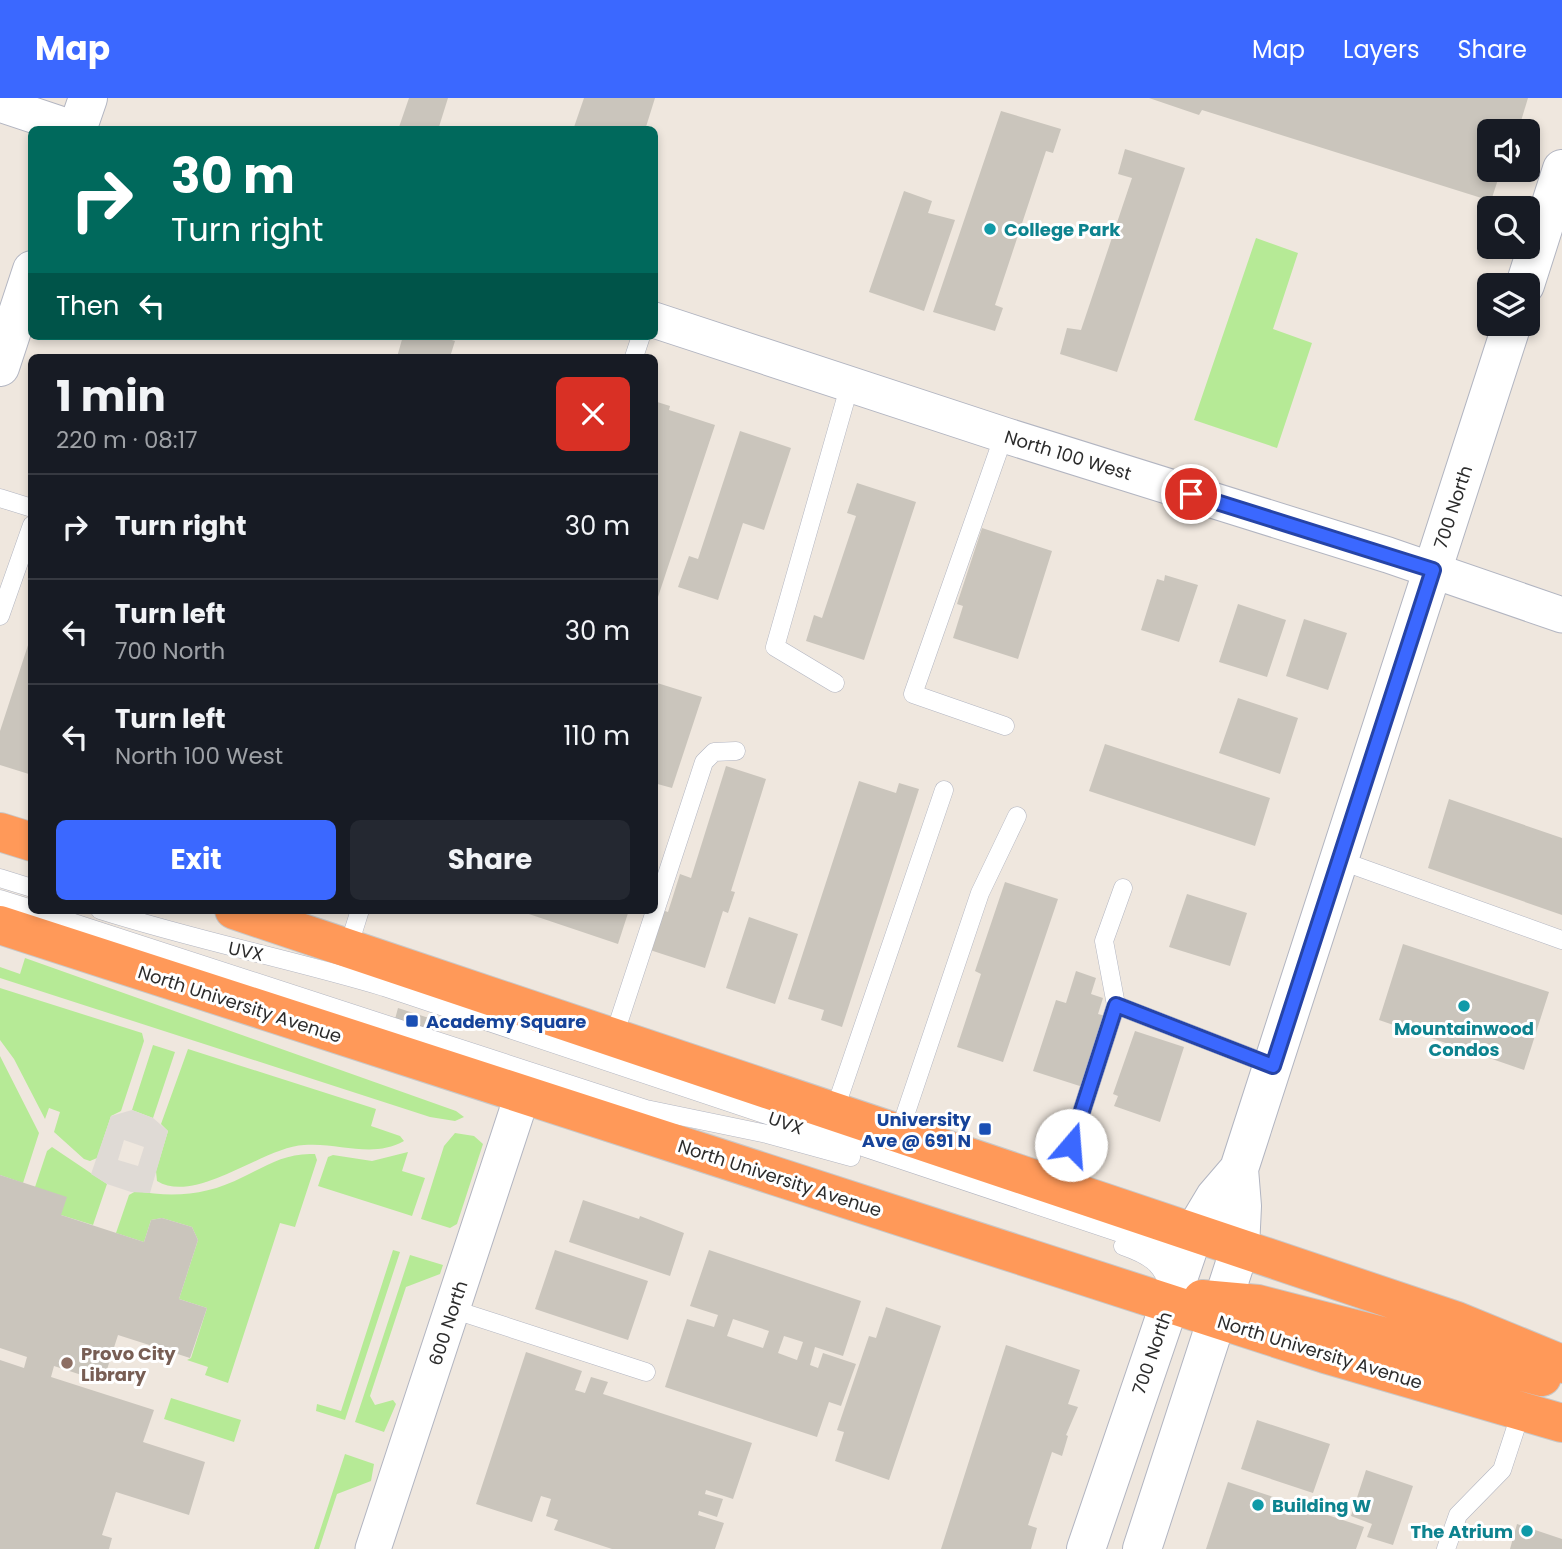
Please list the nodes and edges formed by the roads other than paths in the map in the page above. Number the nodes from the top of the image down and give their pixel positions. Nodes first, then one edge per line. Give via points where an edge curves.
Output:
1 (88, 98) edge
2 (0, 104) edge
3 (69, 126) edge
4 (79, 126) edge
5 (1562, 169) edge
6 (1529, 273) edge
7 (28, 282) edge
8 (658, 321) edge
9 (1508, 336) edge
10 (0, 367) edge
11 (850, 384) junction
12 (1004, 435) junction
13 (0, 498) edge
14 (28, 507) edge
15 (28, 536) edge
16 (1433, 570) junction
17 (1562, 615) edge
18 (0, 616) edge
19 (835, 683) dead end
20 (1005, 726) dead end
21 (736, 751) dead end
22 (944, 790) dead end
23 (1017, 816) dead end
24 (0, 832) edge
25 (28, 841) edge
26 (1339, 860) junction
27 (0, 878) edge
28 (28, 887) edge
29 (1123, 888) dead end
30 (0, 899) edge
31 (658, 902) edge
32 (28, 908) edge
33 (45, 914) edge
34 (113, 914) edge
35 (246, 914) edge
36 (359, 914) edge
37 (654, 914) edge
38 (0, 925) edge
39 (1562, 940) edge
40 (348, 948) junction
41 (1116, 1005) junction
42 (614, 1036) junction
43 (1273, 1066) junction
44 (522, 1096) junction
45 (834, 1112) junction
46 (899, 1133) junction
47 (1239, 1169) junction
48 (1053, 1185) junction
49 (1194, 1232) junction
50 (1240, 1248) junction
51 (1194, 1300) junction
52 (452, 1309) junction
53 (1562, 1364) edge
54 (646, 1372) dead end
55 (1562, 1383) edge
56 (1521, 1412) junction
57 (1562, 1423) edge
58 (1119, 1508) dead end
59 (373, 1549) edge
60 (1086, 1549) edge
61 (1142, 1549) edge
62 (1446, 1549) edge

1 - 4 street
2 - 3 street
5 - 6 street
7 - 10 street
8 - 11 street, North 100 West
9 - 16 street, 700 North
11 - 12 street, North 100 West
11 - 19 lane via 775,647
12 - 16 street, North 100 West
12 - 20 lane via 913,694
13 - 14 lane
15 - 18 lane
16 - 17 street, North 100 West
16 - 26 street, 700 North
21 - 31 lane via 714,752 704,762
22 - 45 lane
23 - 46 lane via 980,894
24 - 25 highway
26 - 39 lane
26 - 43 street, 700 North
27 - 28 lane
29 - 41 lane via 1104,941
30 - 32 lane, UVX
33 - 51 lane, UVX via 620,1101 844,1154 1139,1251 1156,1262 1167,1282
34 - 51 lane, UVX via 384,987 1156,1245 1168,1252
35 - 40 highway
36 - 40 lane
37 - 42 lane
38 - 44 highway, North University Avenue
40 - 42 highway
41 - 43 lane
41 - 48 lane via 1071,1145
42 - 45 highway
43 - 47 street, 700 North
44 - 51 highway, North University Avenue
44 - 52 street, 600 North
45 - 46 highway
46 - 48 highway
47 - 49 street, 700 North
47 - 50 street, 700 North
48 - 49 highway
49 - 50 highway
49 - 51 street, 700 North
50 - 51 street, 700 North
50 - 53 highway via 1457,1321
51 - 55 highway via 1258,1304
51 - 56 highway, North University Avenue
51 - 58 lane
51 - 60 street, 700 North
51 - 61 street, 700 North
52 - 54 lane
52 - 59 street, 600 North
56 - 57 highway, North University Avenue
56 - 62 lane via 1502,1470 1458,1516

